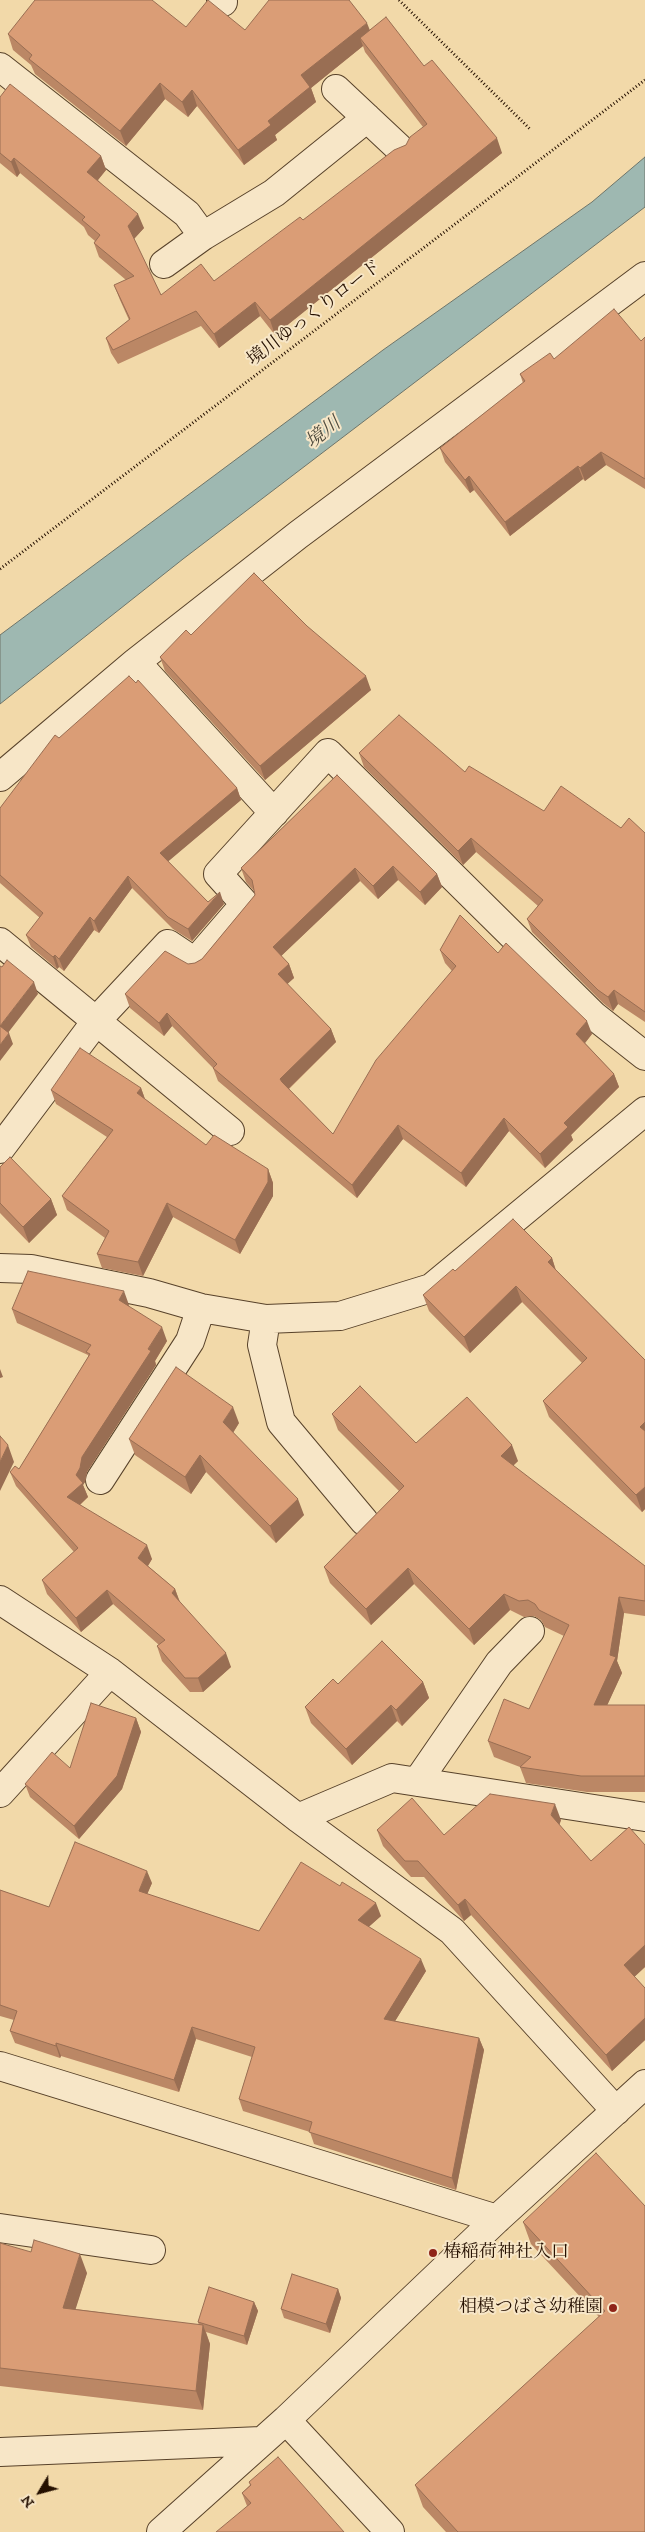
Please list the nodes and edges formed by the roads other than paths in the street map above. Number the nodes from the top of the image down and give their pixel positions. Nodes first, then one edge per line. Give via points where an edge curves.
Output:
1 (0, 67) edge
2 (336, 89) dead end
3 (367, 118) junction
4 (400, 149) edge
5 (203, 236) junction
6 (164, 264) dead end
7 (641, 288) edge
8 (136, 662) junction
9 (0, 777) edge
10 (274, 812) junction
11 (0, 942) edge
12 (97, 1020) junction
13 (645, 1056) edge
14 (645, 1112) edge
15 (230, 1131) dead end
16 (0, 1148) edge
17 (0, 1268) edge
18 (201, 1308) junction
19 (266, 1319) junction
20 (100, 1480) dead end
21 (364, 1521) dead end
22 (0, 1600) edge
23 (530, 1632) dead end
24 (110, 1672) junction
25 (417, 1782) junction
26 (0, 1793) edge
27 (645, 1817) edge
28 (298, 1818) junction
29 (0, 2066) edge
30 (645, 2084) edge
31 (616, 2111) junction
32 (497, 2218) junction
33 (0, 2228) edge
34 (151, 2250) dead end
35 (286, 2420) junction
36 (261, 2441) junction
37 (0, 2452) edge
38 (161, 2532) edge
39 (390, 2532) edge

1 - 5 street via 187,214
2 - 3 street
3 - 4 street
3 - 5 street via 274,192
5 - 6 street
7 - 8 street via 298,535
8 - 9 street
8 - 10 street
10 - 12 street via 218,874 245,904 195,962 168,944
10 - 13 street via 328,752 593,1015
11 - 12 street
12 - 15 street
12 - 16 street
14 - 19 street via 432,1288 340,1316
17 - 18 street via 31,1269 149,1293
18 - 19 street
18 - 20 street via 190,1341
19 - 21 street via 262,1345 281,1422
22 - 24 street
23 - 25 street via 499,1663
24 - 26 street
24 - 28 street
25 - 27 street
25 - 28 street via 392,1778
28 - 31 street via 452,1931
29 - 32 street
30 - 31 street
31 - 32 street
32 - 35 street
33 - 34 street
35 - 36 street
35 - 39 street
36 - 37 street
36 - 38 street

